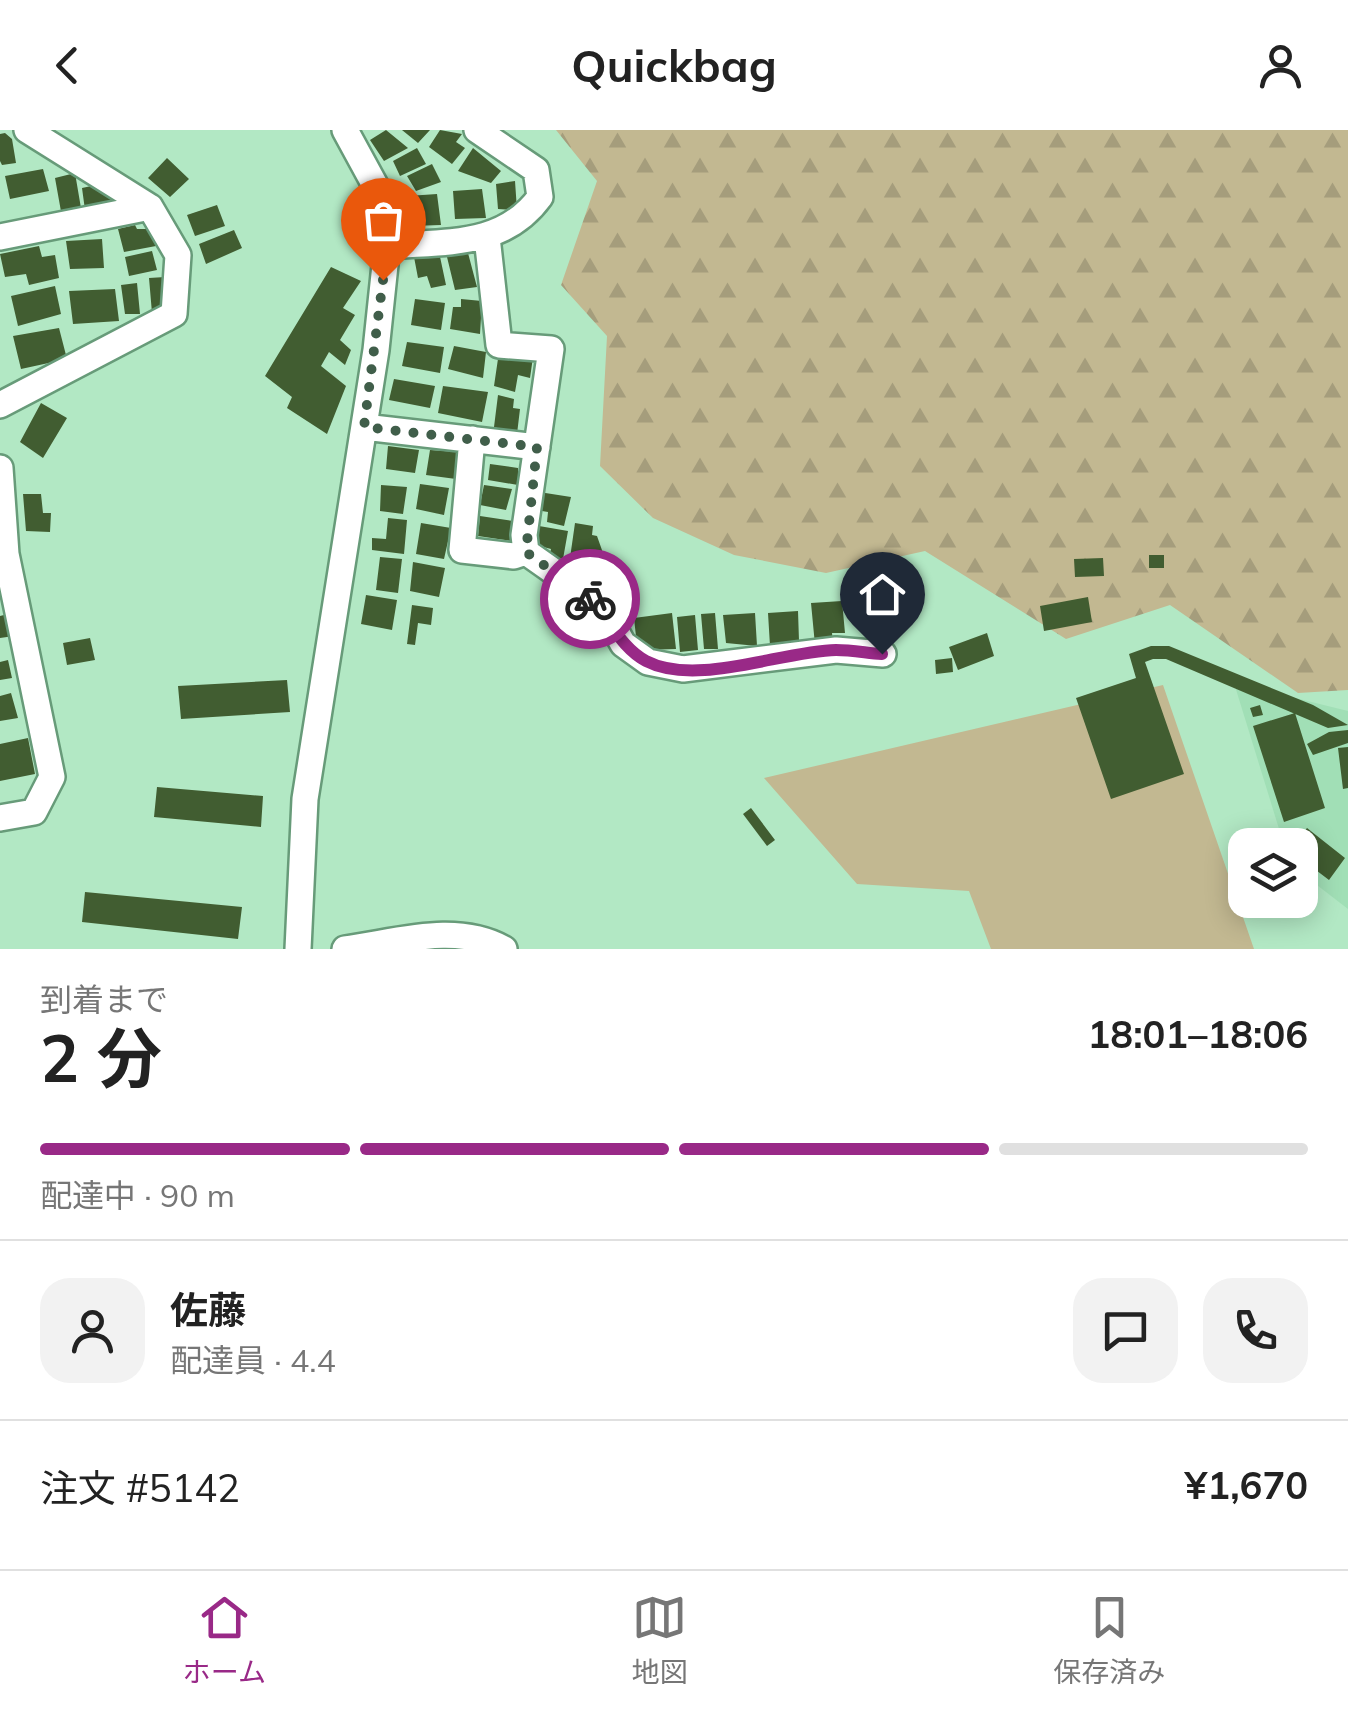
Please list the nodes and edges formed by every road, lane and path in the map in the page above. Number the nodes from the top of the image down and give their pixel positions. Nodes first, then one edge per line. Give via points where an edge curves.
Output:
1 (27, 130) edge
2 (346, 130) edge
3 (477, 130) edge
4 (150, 207) junction
5 (0, 237) edge
6 (487, 237) junction
7 (387, 246) junction
8 (0, 405) edge
9 (364, 427) junction
10 (472, 439) junction
11 (537, 447) junction
12 (0, 468) edge
13 (526, 552) junction
14 (3, 555) edge
15 (882, 654) dead end
16 (0, 818) edge
17 (298, 949) edge
18 (345, 949) edge
19 (504, 949) edge

1 - 4 street
2 - 7 street via 376,188
3 - 6 street via 536,170 540,197 523,221
4 - 5 street
4 - 8 street via 178,254 174,314
6 - 7 street
6 - 11 street via 499,345 551,349
7 - 9 street
9 - 10 street
9 - 17 street via 305,798
10 - 11 street
10 - 13 street via 462,550
11 - 13 street
12 - 14 street
13 - 15 street via 586,595 624,644 648,662 684,669 836,650
14 - 16 street via 52,777 34,812
18 - 19 street via 450,934 482,937

